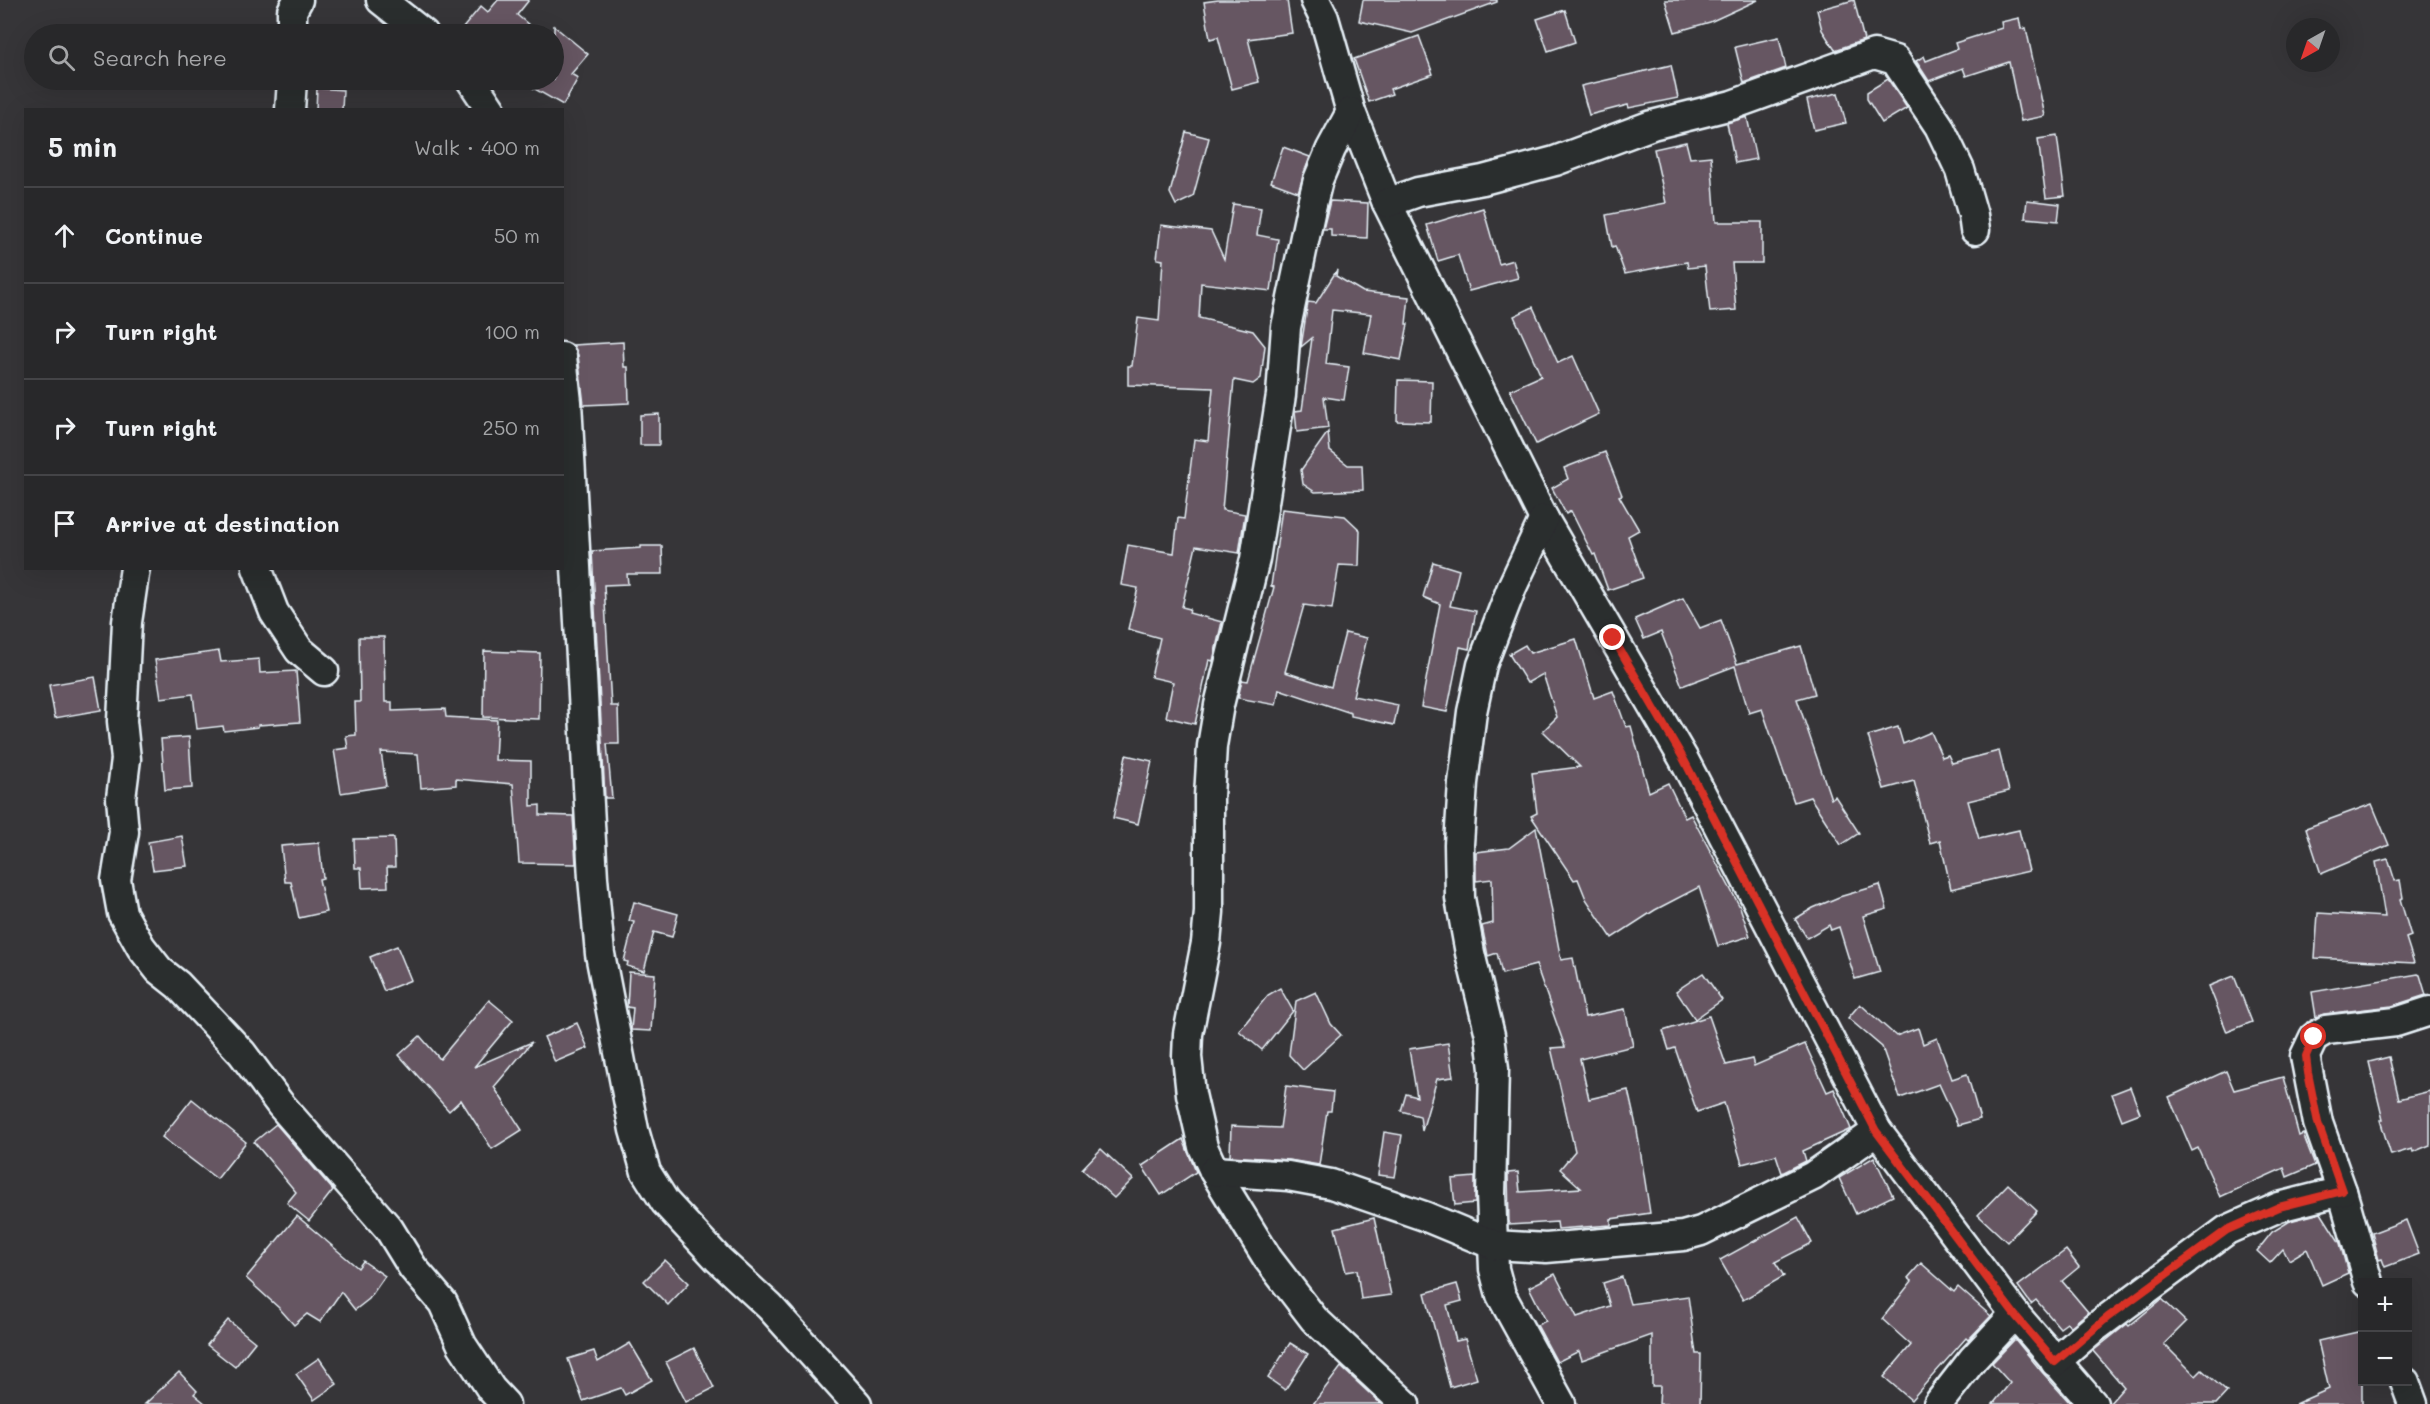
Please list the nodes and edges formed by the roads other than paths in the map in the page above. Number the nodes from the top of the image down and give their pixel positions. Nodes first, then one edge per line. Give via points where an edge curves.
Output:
1 (298, 0) edge
2 (381, 0) edge
3 (1323, 6) edge
4 (292, 24) edge
5 (411, 24) edge
6 (291, 90) edge
7 (478, 90) edge
8 (290, 108) edge
9 (490, 108) edge
10 (1351, 112) junction
11 (1387, 203) junction
12 (1975, 230) dead end
13 (564, 375) edge
14 (1544, 519) junction
15 (135, 570) edge
16 (259, 570) edge
17 (324, 671) dead end
18 (2430, 1011) edge
19 (1876, 1131) junction
20 (1214, 1171) junction
21 (2342, 1191) junction
22 (1494, 1245) junction
23 (2367, 1278) edge
24 (2014, 1314) junction
25 (2055, 1362) junction
26 (2406, 1386) edge
27 (505, 1404) edge
28 (857, 1404) edge
29 (1405, 1404) edge
30 (1561, 1404) edge
31 (1938, 1404) edge
32 (2093, 1404) edge
33 (2413, 1404) edge

1 - 4 street via 292,11
2 - 5 street
3 - 10 street
6 - 8 street
7 - 9 street
10 - 11 street
10 - 20 street via 1318,180 1292,298 1255,559 1212,746 1209,912 1187,1057 1197,1122
11 - 12 street via 1418,192 1555,161 1652,125 1732,105 1874,54 1895,60 1940,126 1960,170
11 - 14 street
13 - 28 street via 600,954 634,1130 646,1172 665,1202 770,1307
14 - 19 street via 1683,758
14 - 22 street via 1515,579 1482,665 1472,712 1461,809 1460,898 1494,1069
15 - 27 street via 127,622 122,721 126,759 124,832 116,880 122,913 159,970 242,1053 280,1104 389,1229 413,1268 443,1304 462,1345
16 - 17 street via 274,612 299,650
18 - 21 street via 2396,1022 2326,1030 2309,1045 2306,1056 2318,1123
19 - 22 street via 1803,1182 1701,1231 1556,1247
19 - 24 street
20 - 22 street via 1288,1176 1331,1184
20 - 29 street via 1268,1259 1314,1319
21 - 23 street
21 - 25 street via 2279,1207 2227,1230 2093,1329
22 - 30 street via 1494,1269 1501,1295
24 - 25 street
24 - 31 street
25 - 32 street
26 - 33 street

